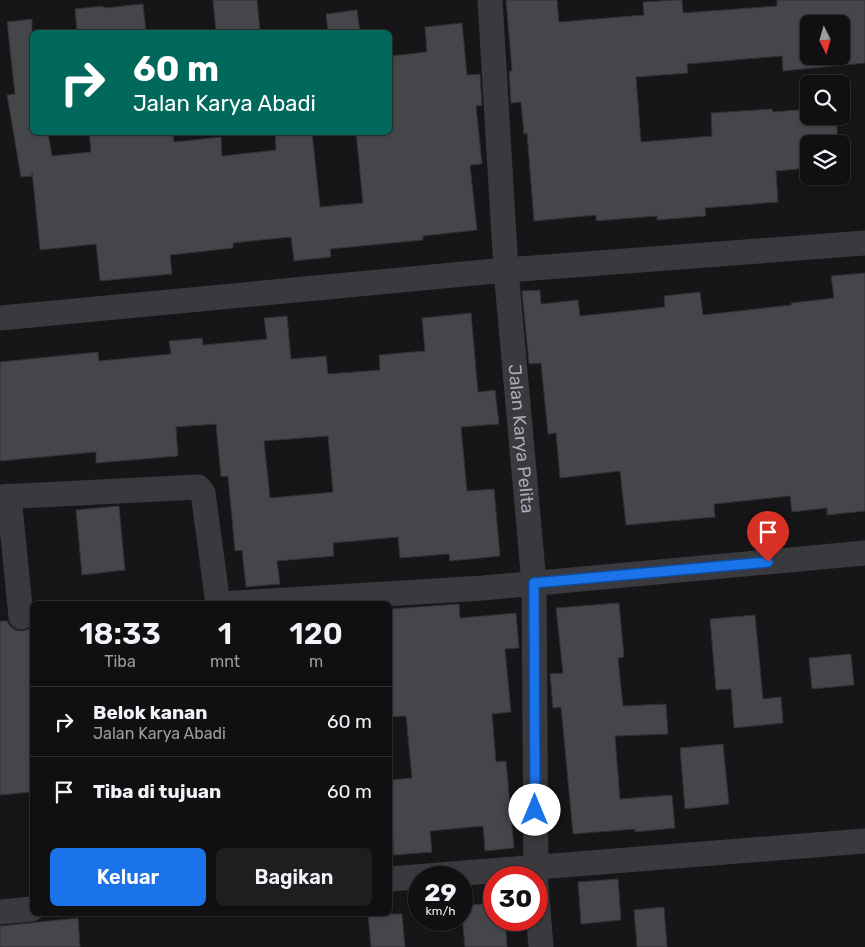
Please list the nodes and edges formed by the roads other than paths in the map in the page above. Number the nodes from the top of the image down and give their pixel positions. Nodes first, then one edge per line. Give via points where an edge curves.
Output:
1 (490, 0) edge
2 (865, 243) edge
3 (506, 270) junction
4 (0, 318) edge
5 (5, 496) edge
6 (865, 553) edge
7 (534, 583) junction
8 (219, 601) edge
9 (268, 601) edge
10 (21, 617) dead end
11 (865, 841) edge
12 (536, 866) edge
13 (548, 875) edge
14 (483, 877) edge
15 (392, 879) edge
16 (30, 909) edge
17 (0, 912) edge
18 (540, 931) edge
19 (541, 947) edge

1 - 3 street, Jalan Karya Pelita
2 - 3 street
3 - 4 street
3 - 7 street, Jalan Karya Pelita
5 - 8 street via 198,487 203,493
5 - 10 street
6 - 7 street
7 - 9 street
7 - 12 street, Jalan Karya Pelita
11 - 13 street
14 - 15 street
16 - 17 street
18 - 19 street, Jalan Karya Pelita

